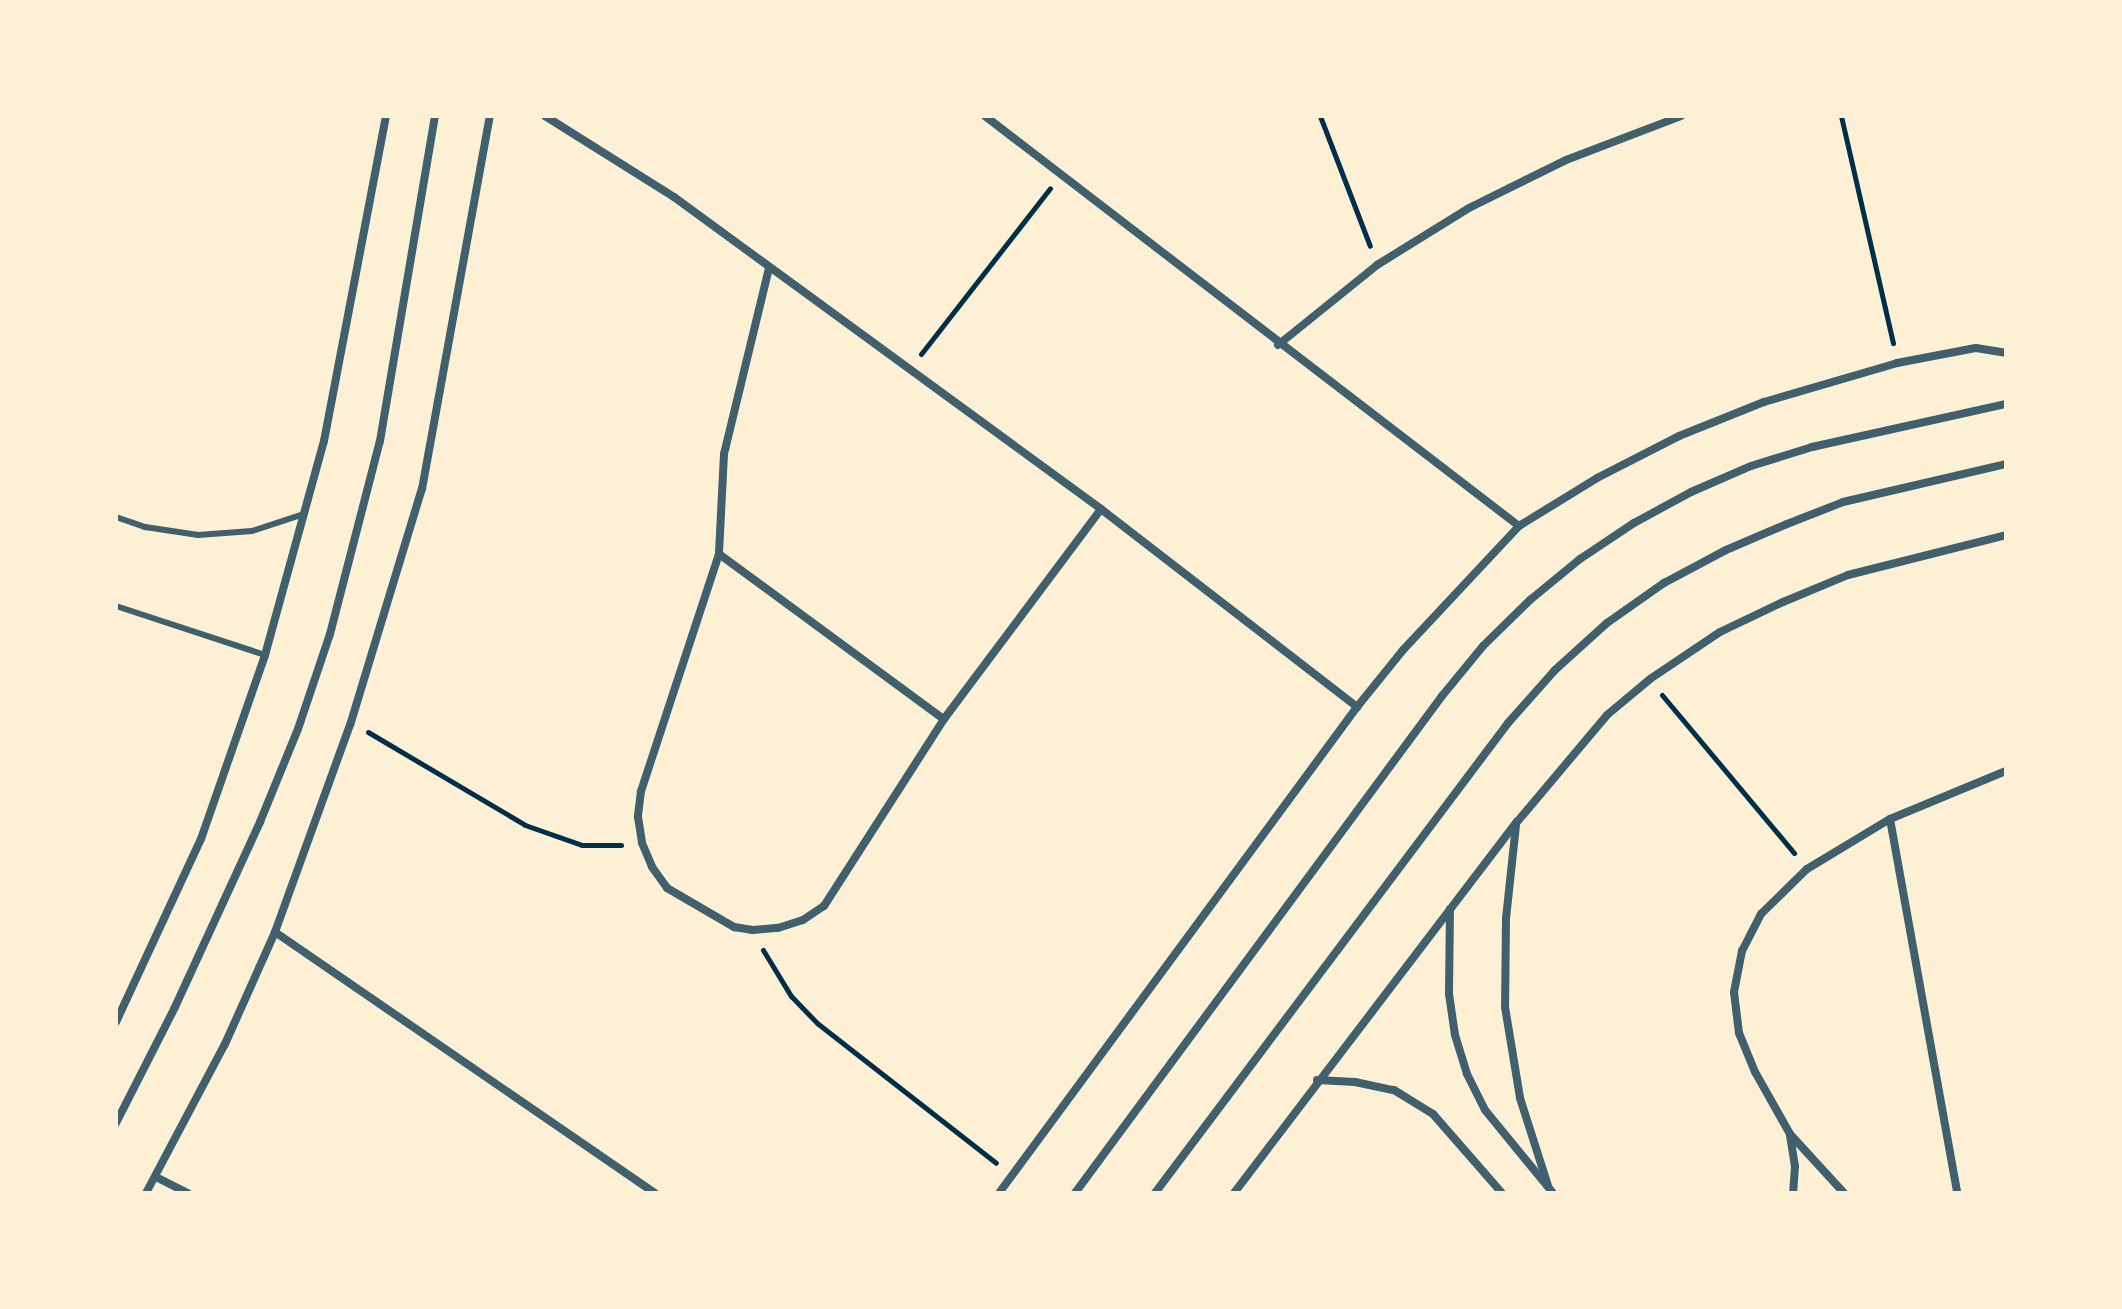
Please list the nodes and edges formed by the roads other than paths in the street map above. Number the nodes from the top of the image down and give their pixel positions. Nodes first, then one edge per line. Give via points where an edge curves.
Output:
1 (386, 116) edge
2 (435, 116) edge
3 (490, 116) edge
4 (545, 116) edge
5 (985, 116) edge
6 (1681, 116) edge
7 (769, 268) junction
8 (1278, 345) junction
9 (2006, 353) edge
10 (2006, 404) edge
11 (2006, 464) edge
12 (1101, 509) junction
13 (304, 514) junction
14 (116, 517) edge
15 (1519, 526) junction
16 (2006, 535) edge
17 (719, 554) junction
18 (116, 606) edge
19 (265, 655) junction
20 (1357, 707) junction
21 (944, 719) junction
22 (2006, 771) edge
23 (1890, 819) junction
24 (1517, 822) junction
25 (1450, 907) junction
26 (275, 932) junction
27 (116, 1022) edge
28 (1317, 1080) junction
29 (116, 1123) edge
30 (1790, 1134) junction
31 (156, 1177) junction
32 (1550, 1190) edge
33 (146, 1193) edge
34 (188, 1193) edge
35 (655, 1193) edge
36 (999, 1193) edge
37 (1075, 1193) edge
38 (1155, 1193) edge
39 (1234, 1193) edge
40 (1502, 1193) edge
41 (1793, 1193) edge
42 (1844, 1193) edge
43 (1957, 1193) edge

1 - 13 street via 324,441
2 - 29 street via 380,441 330,634 260,822
3 - 26 street via 422,489 351,722
4 - 7 street via 674,197
5 - 8 street
6 - 8 street via 1552,167 1469,208 1377,265
7 - 12 street
7 - 17 street via 724,454
8 - 15 street
9 - 15 street via 1976,348 1897,363 1764,402 1679,436
10 - 37 street via 1812,447 1751,466 1634,523 1530,600 1442,696
11 - 38 street via 1843,502 1787,524 1664,583 1607,623 1508,723
12 - 20 street
12 - 21 street
13 - 14 lane via 252,531 198,535
13 - 19 street
15 - 20 street
16 - 24 street via 1848,575 1720,632 1607,715
17 - 21 street
17 - 21 street via 641,791 642,843 667,888 734,927 778,928 803,920 824,906
18 - 19 lane
19 - 27 street via 201,839
20 - 36 street
22 - 23 street
23 - 30 street via 1807,869 1761,914 1742,951 1734,992 1739,1033
23 - 43 street
24 - 25 street
24 - 32 street via 1506,918 1505,1007 1520,1098
25 - 28 street
25 - 32 street via 1449,994 1467,1074 1485,1110
26 - 31 street
26 - 35 street
28 - 39 street
28 - 40 street via 1394,1090 1433,1114
30 - 41 street
30 - 42 street
31 - 33 street
31 - 34 street

